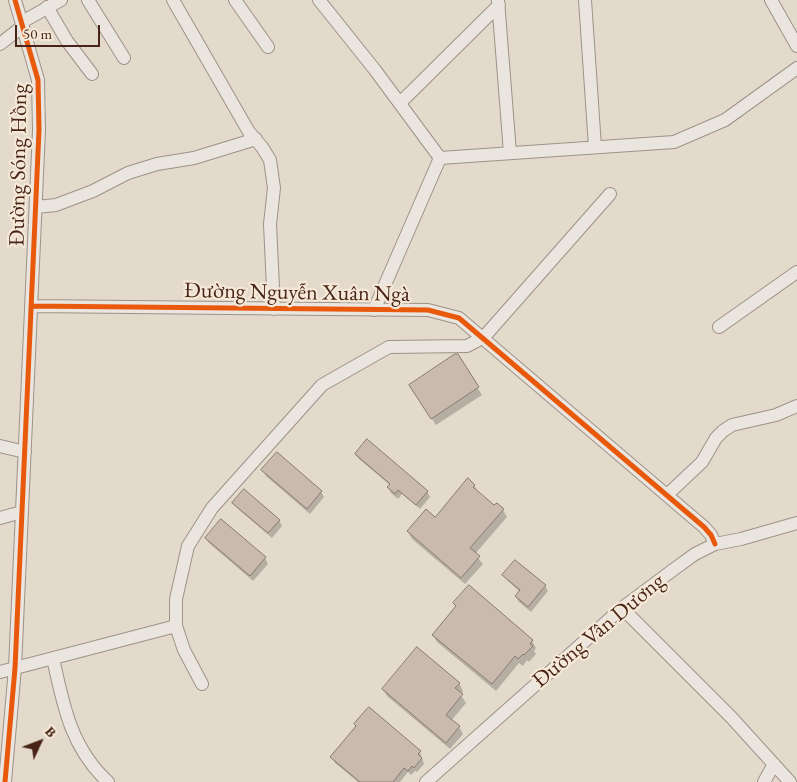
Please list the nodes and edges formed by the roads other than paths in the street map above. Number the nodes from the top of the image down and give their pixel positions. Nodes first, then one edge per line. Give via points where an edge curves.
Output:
1 (15, 0) edge
2 (61, 0) edge
3 (88, 0) edge
4 (172, 0) edge
5 (235, 0) edge
6 (319, 0) edge
7 (585, 0) edge
8 (771, 0) edge
9 (499, 2) edge
10 (48, 7) junction
11 (22, 24) junction
12 (0, 44) edge
13 (797, 46) edge
14 (268, 47) dead end
15 (124, 58) dead end
16 (797, 68) edge
17 (92, 74) dead end
18 (400, 103) junction
19 (256, 139) junction
20 (595, 147) junction
21 (510, 153) junction
22 (440, 158) junction
23 (610, 194) dead end
24 (36, 207) junction
25 (797, 272) edge
26 (32, 306) junction
27 (274, 309) junction
28 (374, 310) junction
29 (719, 327) dead end
30 (484, 337) junction
31 (797, 406) edge
32 (0, 446) edge
33 (25, 452) junction
34 (666, 495) junction
35 (22, 512) junction
36 (0, 518) edge
37 (797, 523) edge
38 (715, 544) junction
39 (622, 608) junction
40 (176, 626) junction
41 (53, 658) junction
42 (15, 668) junction
43 (0, 672) edge
44 (202, 684) dead end
45 (774, 764) junction
46 (5, 782) edge
47 (108, 782) edge
48 (426, 782) edge
49 (764, 782) edge
50 (790, 782) edge

1 - 11 street, Đường Sóng Hồng
2 - 10 street
3 - 15 street
4 - 19 street
5 - 14 street
6 - 18 street
7 - 20 street
8 - 13 street
9 - 18 street
9 - 21 street
10 - 11 street
10 - 17 street via 67,41
11 - 12 street
11 - 24 street, Đường Sóng Hồng via 38,80
16 - 20 street via 725,120 674,142
18 - 22 street
19 - 24 street via 194,158 157,164 128,173 56,205
19 - 27 street via 270,160 274,188 270,224
20 - 21 street
21 - 22 street
22 - 28 street
23 - 30 street
24 - 26 street, Đường Sóng Hồng
25 - 29 street
26 - 27 street, Đường Nguyễn Xuân Ngà
26 - 33 street, Đường Sóng Hồng
27 - 28 street, Đường Nguyễn Xuân Ngà
28 - 30 street, Đường Nguyễn Xuân Ngà via 428,310 459,318
30 - 34 street, Đường Nguyễn Xuân Ngà
30 - 40 street via 467,346 389,347 322,385 212,508 188,546 176,599
31 - 34 street via 776,415 732,425 723,431 702,462
32 - 33 street
33 - 35 street, Đường Sóng Hồng
34 - 38 street, Đường Nguyễn Xuân Ngà via 704,526
35 - 36 street
35 - 42 street, Đường Sóng Hồng
37 - 38 street, Đường Vân Dương
38 - 39 street, Đường Vân Dương via 683,562
39 - 45 street
39 - 48 street, Đường Vân Dương
40 - 41 street
40 - 44 street via 184,650
41 - 42 street
41 - 47 street via 62,698 78,743
42 - 43 street
42 - 46 street, Đường Sóng Hồng
45 - 49 street
45 - 50 street

